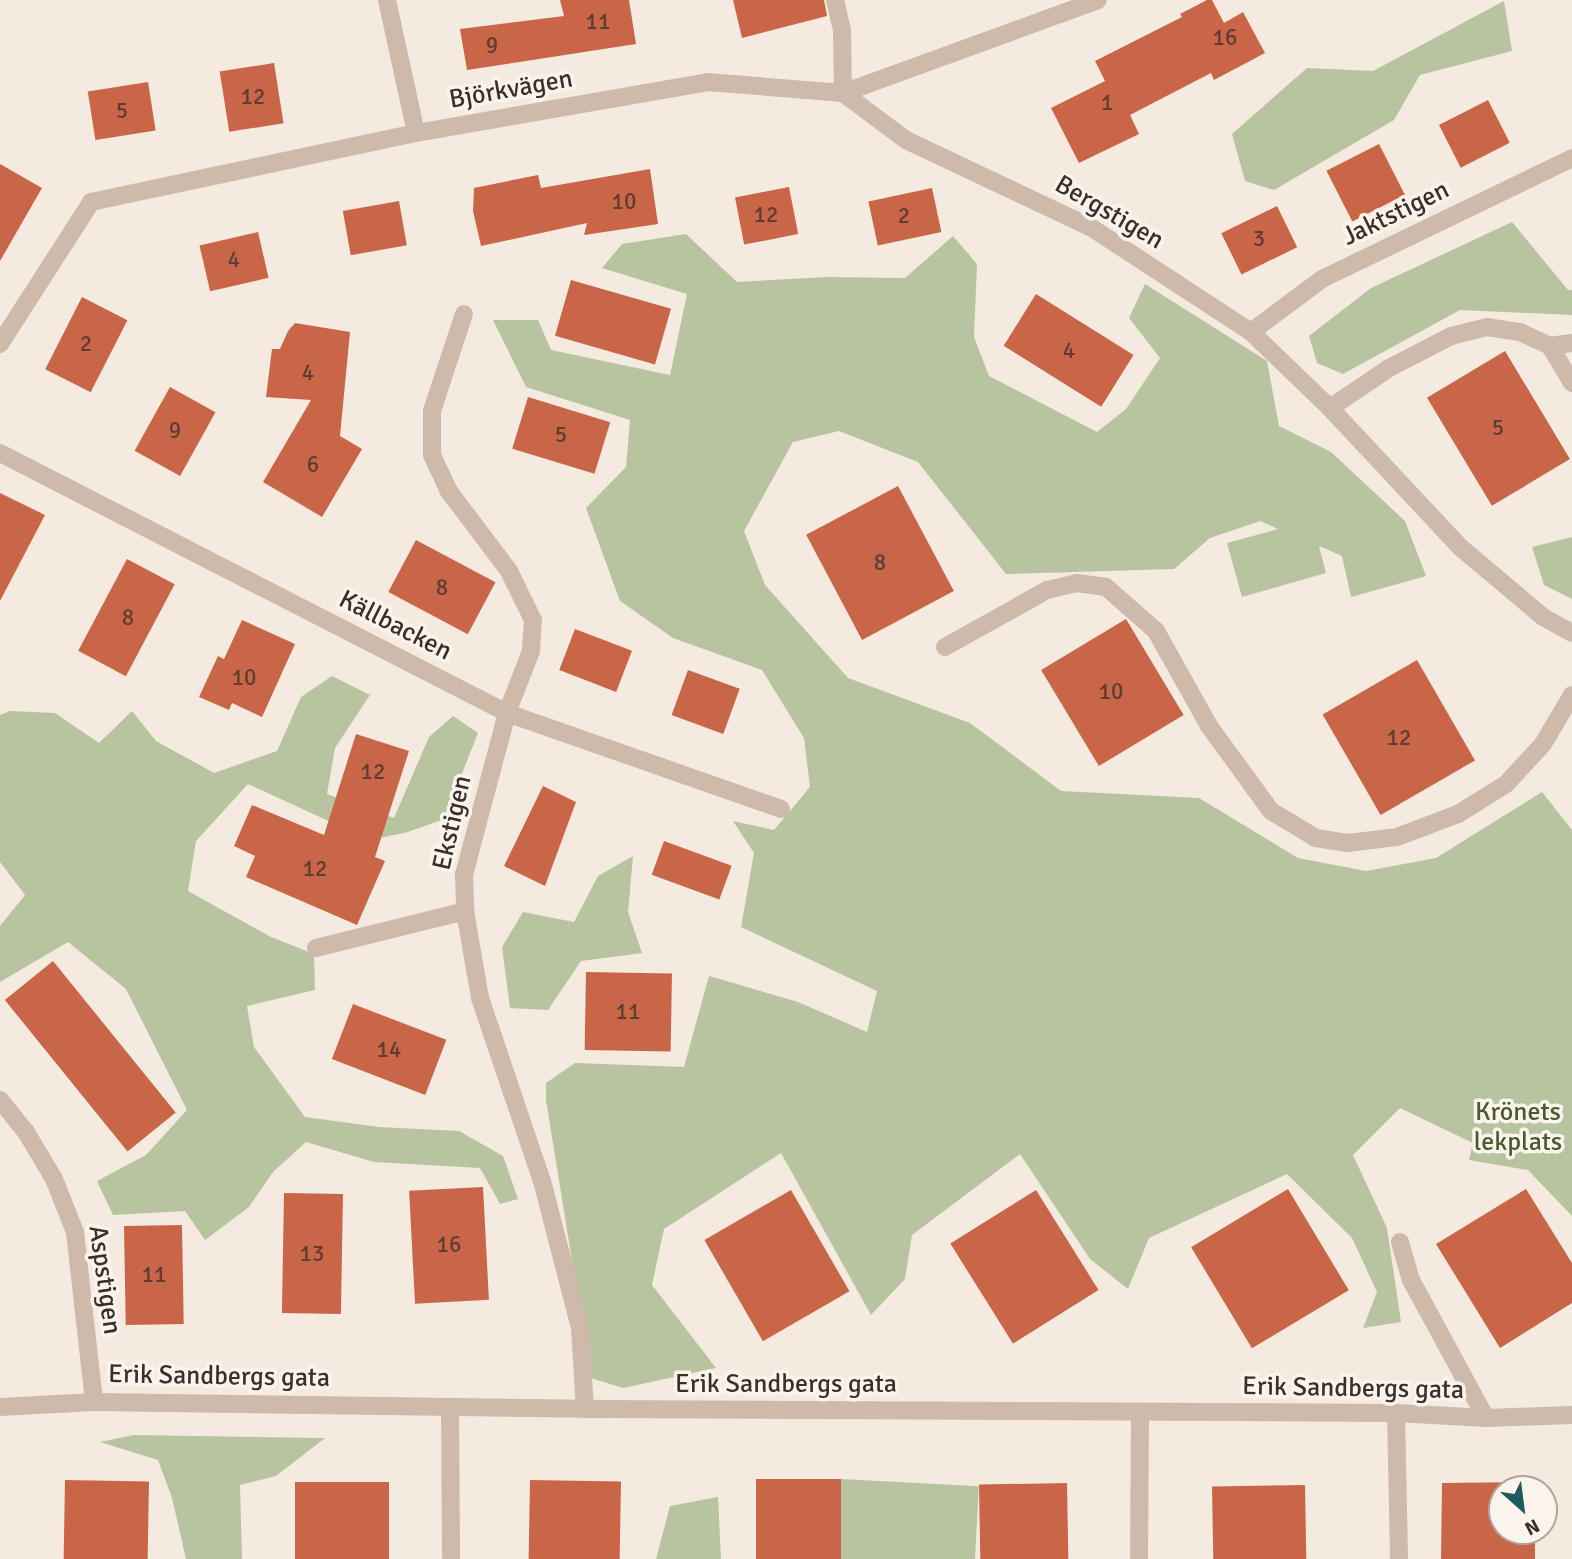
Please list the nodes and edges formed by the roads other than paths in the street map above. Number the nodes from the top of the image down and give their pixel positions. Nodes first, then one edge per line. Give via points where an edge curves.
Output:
1 (387, 0) edge
2 (835, 0) edge
3 (1098, 0) edge
4 (843, 93) junction
5 (416, 134) junction
6 (1572, 158) edge
7 (464, 314) dead end
8 (1251, 332) junction
9 (0, 344) edge
10 (1572, 344) edge
11 (1550, 346) junction
12 (1572, 383) edge
13 (1331, 408) junction
14 (0, 453) edge
15 (1572, 633) edge
16 (944, 647) dead end
17 (1572, 695) edge
18 (507, 713) junction
19 (781, 809) dead end
20 (465, 911) junction
21 (316, 948) dead end
22 (0, 1100) edge
23 (1401, 1242) dead end
24 (94, 1402) junction
25 (0, 1407) edge
26 (450, 1407) junction
27 (585, 1409) junction
28 (1140, 1413) junction
29 (1396, 1413) junction
30 (1572, 1415) edge
31 (1486, 1418) junction
32 (451, 1559) edge
33 (1139, 1559) edge
34 (1399, 1559) edge

1 - 5 street
2 - 4 street via 842,30
3 - 4 street, Björkvägen
4 - 5 street, Björkvägen via 707,82
4 - 8 street, Bergstigen via 906,140 1092,228
5 - 9 street, Björkvägen via 91,202
6 - 8 street, Jaktstigen via 1322,279
7 - 18 street, Ekstigen via 432,411 432,455 449,490 509,571 533,620 531,651
8 - 13 street, Bergstigen
10 - 11 street
11 - 12 street
11 - 13 street via 1520,332 1487,327 1451,336 1389,368
13 - 15 street, Bergstigen via 1460,547 1543,617
14 - 18 street, Källbacken
16 - 17 street via 1047,590 1077,583 1106,587 1156,631 1209,726 1271,811 1316,838 1348,843 1397,837 1458,814 1506,784 1543,744
18 - 19 street, Källbacken
18 - 20 street, Ekstigen via 464,875
20 - 21 street
20 - 27 street, Ekstigen via 480,998 542,1181 580,1328
22 - 24 street, Aspstigen via 26,1132 54,1180 75,1232
23 - 31 street via 1411,1280
24 - 25 street, Erik Sandbergs gata
24 - 26 street, Erik Sandbergs gata
26 - 27 street, Erik Sandbergs gata
26 - 32 street
27 - 28 street, Erik Sandbergs gata
28 - 29 street, Erik Sandbergs gata
28 - 33 street
29 - 31 street, Erik Sandbergs gata
29 - 34 street
30 - 31 street, Erik Sandbergs gata

